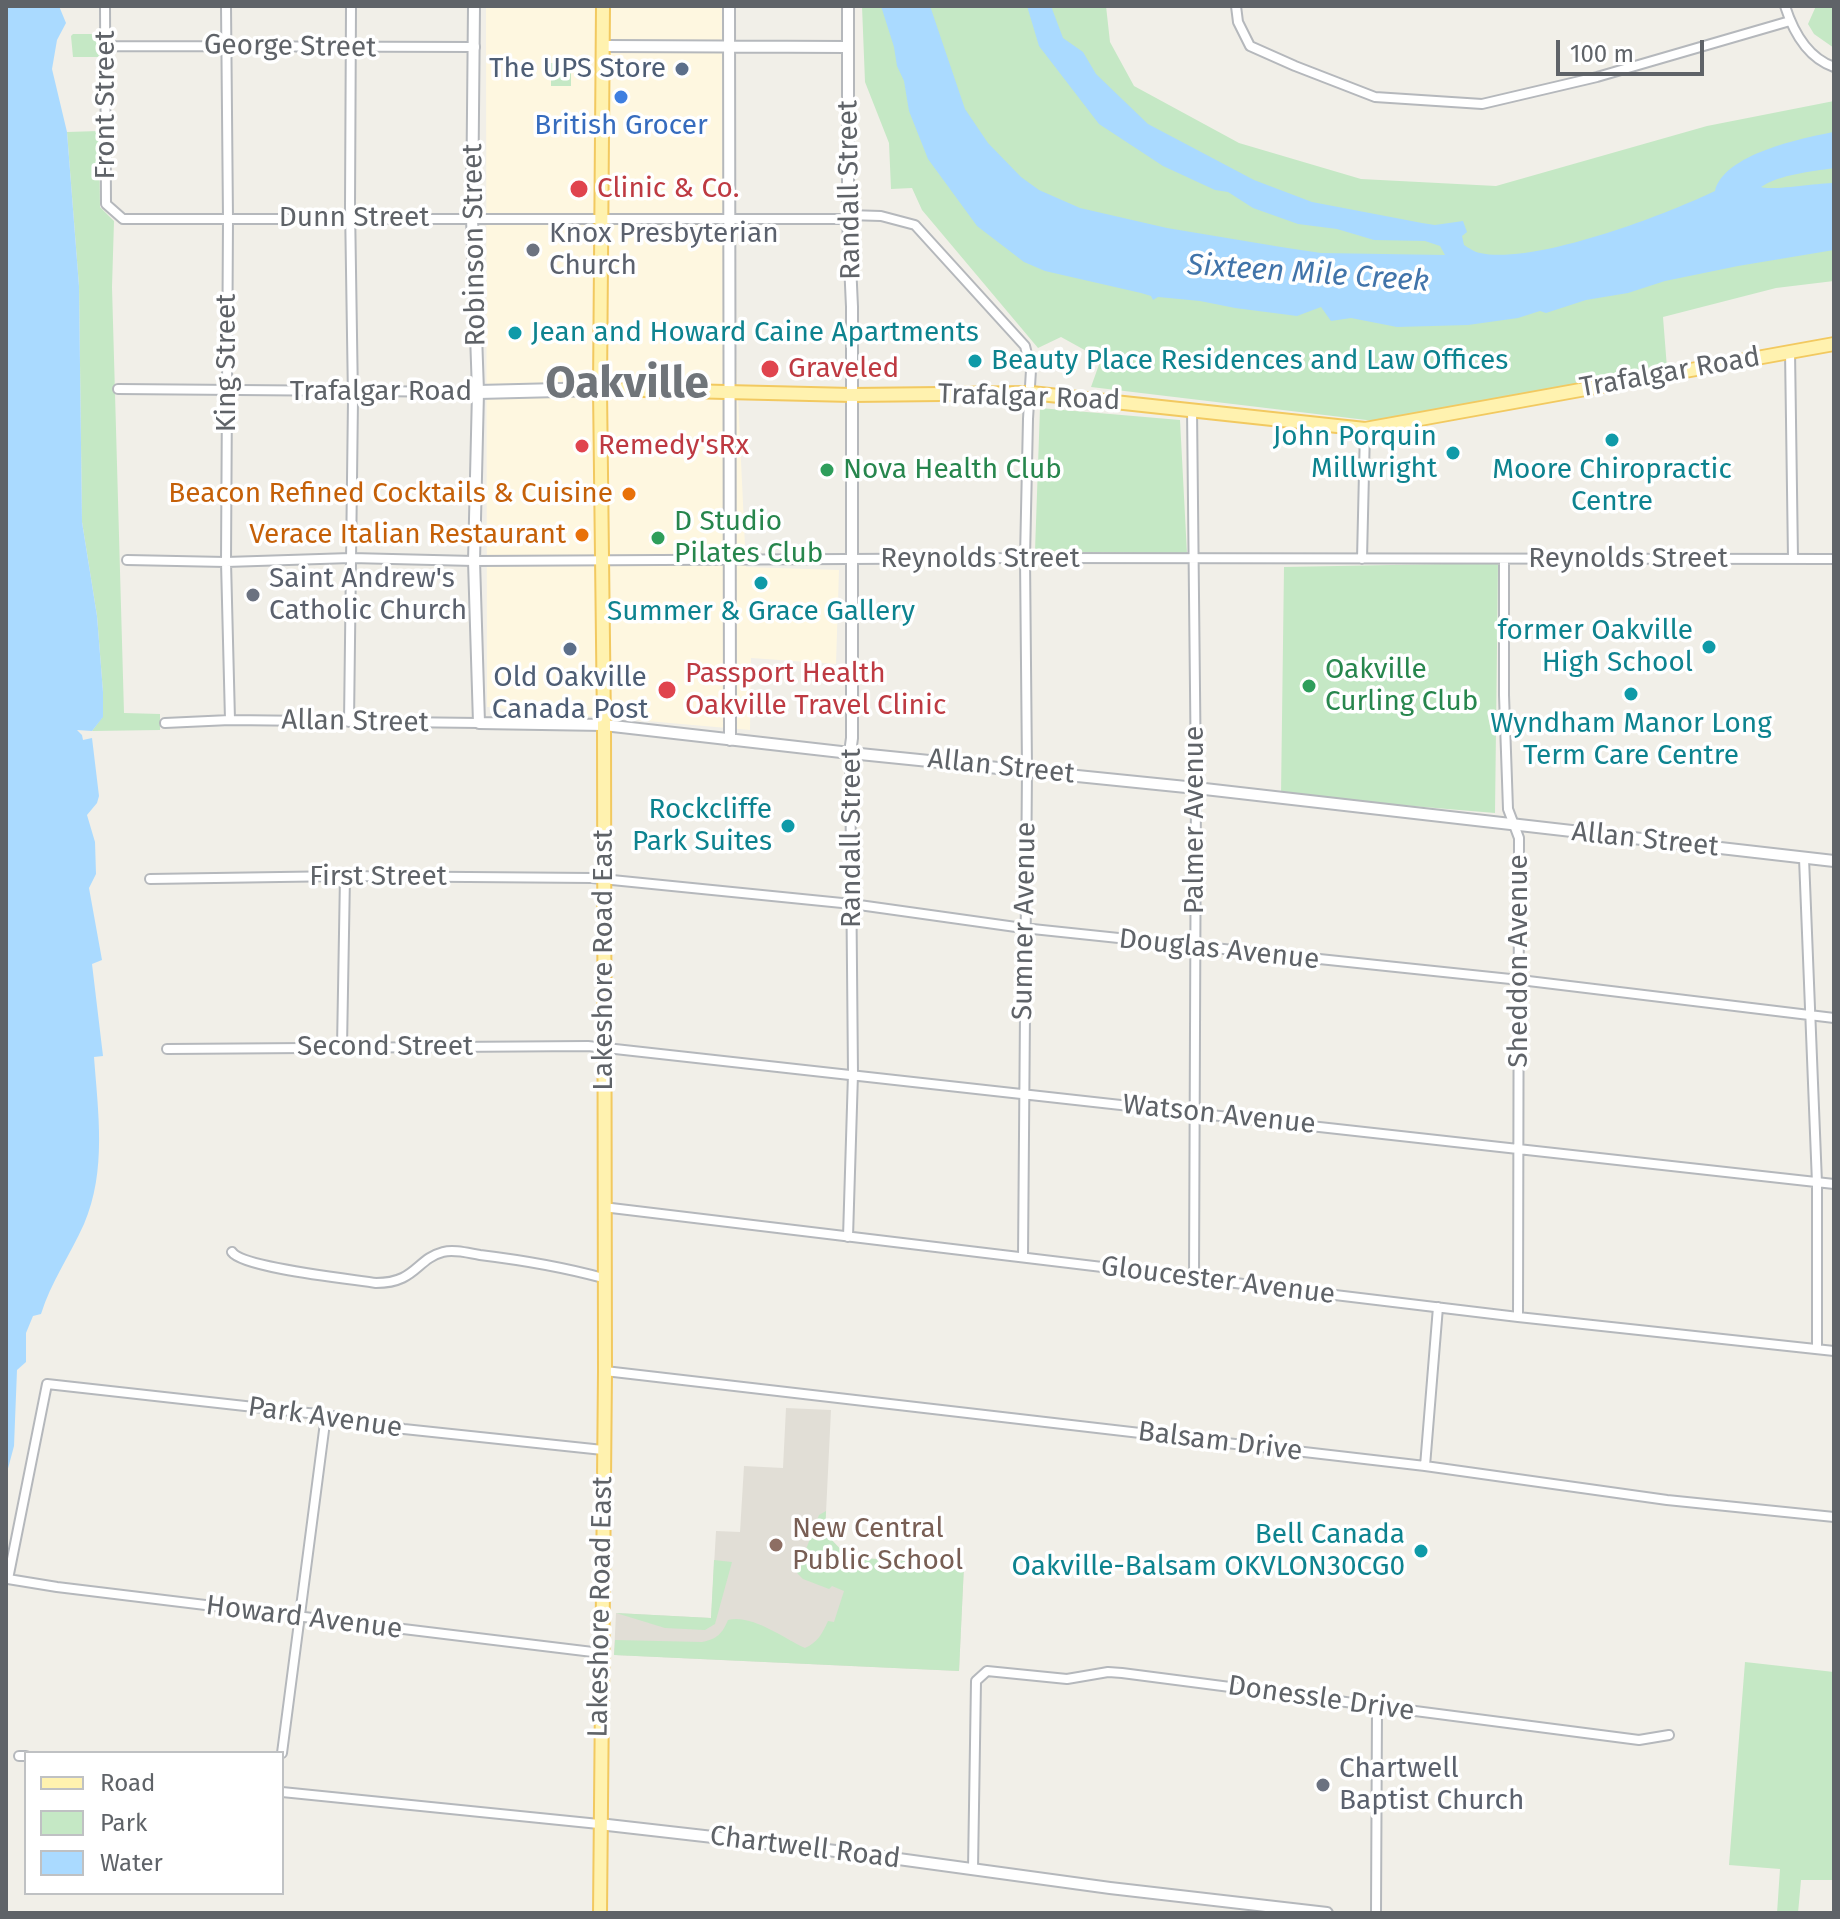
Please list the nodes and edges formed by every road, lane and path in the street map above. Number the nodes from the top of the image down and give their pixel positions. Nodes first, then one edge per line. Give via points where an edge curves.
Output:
1 (105, 6) edge
2 (226, 6) edge
3 (351, 6) edge
4 (474, 6) edge
5 (603, 6) edge
6 (729, 6) edge
7 (848, 6) edge
8 (1236, 6) edge
9 (1785, 6) edge
10 (1790, 21) junction
11 (226, 45) junction
12 (105, 46) junction
13 (604, 46) junction
14 (475, 47) junction
15 (729, 47) junction
16 (848, 47) junction
17 (352, 48) junction
18 (1834, 67) edge
19 (106, 204) joint
20 (350, 217) junction
21 (848, 217) junction
22 (472, 218) junction
23 (228, 219) junction
24 (728, 219) junction
25 (603, 220) junction
26 (1834, 344) edge
27 (1790, 351) junction
28 (118, 389) dead end
29 (600, 389) junction
30 (353, 390) junction
31 (227, 392) junction
32 (478, 392) junction
33 (728, 393) junction
34 (1031, 393) junction
35 (852, 395) junction
36 (1192, 409) junction
37 (1365, 429) junction
38 (351, 558) junction
39 (1025, 558) junction
40 (1195, 558) junction
41 (852, 559) junction
42 (1362, 559) junction
43 (1504, 559) junction
44 (1793, 559) junction
45 (1834, 559) edge
46 (127, 560) dead end
47 (603, 560) junction
48 (732, 560) junction
49 (474, 561) junction
50 (226, 562) junction
51 (230, 720) junction
52 (349, 722) junction
53 (165, 723) dead end
54 (479, 723) junction
55 (604, 725) junction
56 (730, 740) junction
57 (850, 753) junction
58 (1027, 769) junction
59 (1196, 788) junction
60 (1515, 826) junction
61 (1804, 858) junction
62 (1834, 861) edge
63 (345, 876) junction
64 (150, 879) dead end
65 (605, 879) junction
66 (852, 904) junction
67 (1023, 928) junction
68 (1195, 948) junction
69 (1520, 980) junction
70 (1809, 1015) junction
71 (1834, 1018) edge
72 (342, 1047) junction
73 (603, 1047) junction
74 (167, 1049) dead end
75 (853, 1074) junction
76 (1023, 1093) junction
77 (1196, 1112) junction
78 (1519, 1148) junction
79 (1817, 1183) junction
80 (1834, 1184) edge
81 (603, 1207) junction
82 (848, 1237) junction
83 (232, 1252) dead end
84 (1023, 1257) junction
85 (603, 1278) junction
86 (1194, 1278) junction
87 (1438, 1307) junction
88 (1518, 1317) junction
89 (1817, 1348) junction
90 (1834, 1351) edge
91 (605, 1371) junction
92 (326, 1415) junction
93 (603, 1450) junction
94 (1425, 1466) junction
95 (1834, 1517) edge
96 (8, 1579) joint
97 (298, 1617) junction
98 (601, 1653) junction
99 (1377, 1707) junction
100 (1669, 1735) dead end
101 (282, 1751) edge
102 (284, 1792) edge
103 (599, 1824) junction
104 (973, 1869) junction
105 (600, 1913) edge
106 (1327, 1913) edge
107 (1376, 1913) edge

1 - 12 street, Front Street
2 - 11 street, King Street
3 - 17 street
4 - 14 street, Robinson Street
5 - 13 main road, Lakeshore Road East
6 - 15 street
7 - 16 street, Randall Street
8 - 10 street via 1250,46 1295,66 1375,97 1482,104
9 - 10 street
10 - 18 street via 1807,50
11 - 12 street, George Street
11 - 17 street, George Street
11 - 23 street, King Street
12 - 19 street, Front Street
13 - 15 street
13 - 25 main road, Lakeshore Road East
14 - 17 street, George Street
14 - 22 street, Robinson Street
15 - 16 street
15 - 24 street
16 - 21 street, Randall Street
17 - 20 street
19 - 23 street, Dunn Street via 123,219
20 - 22 street, Dunn Street
20 - 23 street, Dunn Street
20 - 30 street
21 - 24 street, Dunn Street
21 - 34 street, Dunn Street via 881,216 915,225 1025,346
21 - 35 street, Randall Street
22 - 25 street, Dunn Street
22 - 32 street, Robinson Street
23 - 31 street, King Street
24 - 25 street, Dunn Street
24 - 33 street
25 - 29 main road, Lakeshore Road East
26 - 27 main road, Trafalgar Road
27 - 37 main road, Trafalgar Road
27 - 44 street
28 - 31 street, Trafalgar Road
29 - 32 main road, Trafalgar Road
29 - 33 main road, Trafalgar Road
29 - 47 main road, Lakeshore Road East
30 - 31 street, Trafalgar Road
30 - 32 street, Trafalgar Road
30 - 38 street
31 - 50 street, King Street
32 - 49 street, Robinson Street
33 - 35 main road, Trafalgar Road
33 - 48 street
34 - 35 main road, Trafalgar Road
34 - 36 main road, Trafalgar Road
34 - 39 street, Sumner Avenue
35 - 41 street, Randall Street
36 - 37 main road, Trafalgar Road
36 - 40 street, Palmer Avenue
37 - 42 street
38 - 49 street, Reynolds Street
38 - 50 street, Reynolds Street
38 - 52 street
39 - 40 street, Reynolds Street
39 - 41 street, Reynolds Street
39 - 58 street, Sumner Avenue
40 - 42 street, Reynolds Street
40 - 59 street, Palmer Avenue
41 - 48 street, Reynolds Street
41 - 57 street, Randall Street
42 - 43 street, Reynolds Street
43 - 44 street, Reynolds Street
43 - 60 street, Sheddon Avenue via 1508,809
44 - 45 street, Reynolds Street
46 - 50 street, Reynolds Street
47 - 48 street, Reynolds Street
47 - 49 street, Reynolds Street
47 - 55 main road, Lakeshore Road East
48 - 56 street
49 - 54 street, Robinson Street
50 - 51 street, King Street
51 - 52 street, Allan Street
51 - 53 street, Allan Street
52 - 54 street, Allan Street
54 - 55 street, Allan Street
55 - 56 street, Allan Street
55 - 65 main road, Lakeshore Road East
56 - 57 street, Allan Street
57 - 58 street, Allan Street
57 - 66 street, Randall Street
58 - 59 street, Allan Street
58 - 67 street, Sumner Avenue
59 - 60 street, Allan Street
59 - 68 street, Palmer Avenue
60 - 61 street, Allan Street
60 - 69 street, Sheddon Avenue
61 - 62 street, Allan Street
61 - 70 street
63 - 64 street, First Street
63 - 65 street, First Street
63 - 72 street
65 - 66 street, Douglas Avenue
65 - 73 main road, Lakeshore Road East
66 - 67 street, Douglas Avenue
66 - 75 street, Randall Street
67 - 68 street, Douglas Avenue
67 - 76 street, Sumner Avenue
68 - 69 street, Douglas Avenue
68 - 77 street, Palmer Avenue
69 - 70 street, Douglas Avenue
69 - 78 street, Sheddon Avenue
70 - 71 street, Douglas Avenue
70 - 79 street
72 - 73 street, Second Street
72 - 74 street, Second Street
73 - 75 street, Watson Avenue
73 - 81 main road, Lakeshore Road East
75 - 76 street, Watson Avenue
75 - 82 street, Randall Street
76 - 77 street, Watson Avenue
76 - 84 street, Sumner Avenue
77 - 78 street, Watson Avenue
77 - 86 street, Palmer Avenue
78 - 79 street, Watson Avenue
78 - 88 street, Sheddon Avenue
79 - 80 street, Watson Avenue
79 - 89 street
81 - 82 street, Gloucester Avenue
81 - 85 main road, Lakeshore Road East
82 - 84 street, Gloucester Avenue
83 - 85 street via 237,1259 258,1264 376,1283 407,1278 434,1256 452,1251
84 - 86 street, Gloucester Avenue
85 - 91 main road, Lakeshore Road East
86 - 87 street, Gloucester Avenue
87 - 88 street, Gloucester Avenue
87 - 94 street
88 - 89 street, Gloucester Avenue
89 - 90 street, Gloucester Avenue
91 - 93 main road, Lakeshore Road East
91 - 94 street, Balsam Drive
92 - 93 street, Park Avenue via 404,1429
92 - 96 street, Park Avenue via 47,1384
92 - 97 street
93 - 98 main road, Lakeshore Road East
94 - 95 street, Balsam Drive
96 - 97 street, Howard Avenue
97 - 98 street, Howard Avenue
97 - 101 street
98 - 103 main road, Lakeshore Road East
99 - 100 street, Donessle Drive via 1639,1740
99 - 104 street, Donessle Drive via 1122,1673 1067,1679 987,1671 976,1681
99 - 107 street
102 - 103 street, Chartwell Road
103 - 104 street, Chartwell Road
103 - 105 main road, Lakeshore Road East
104 - 106 street, Chartwell Road

